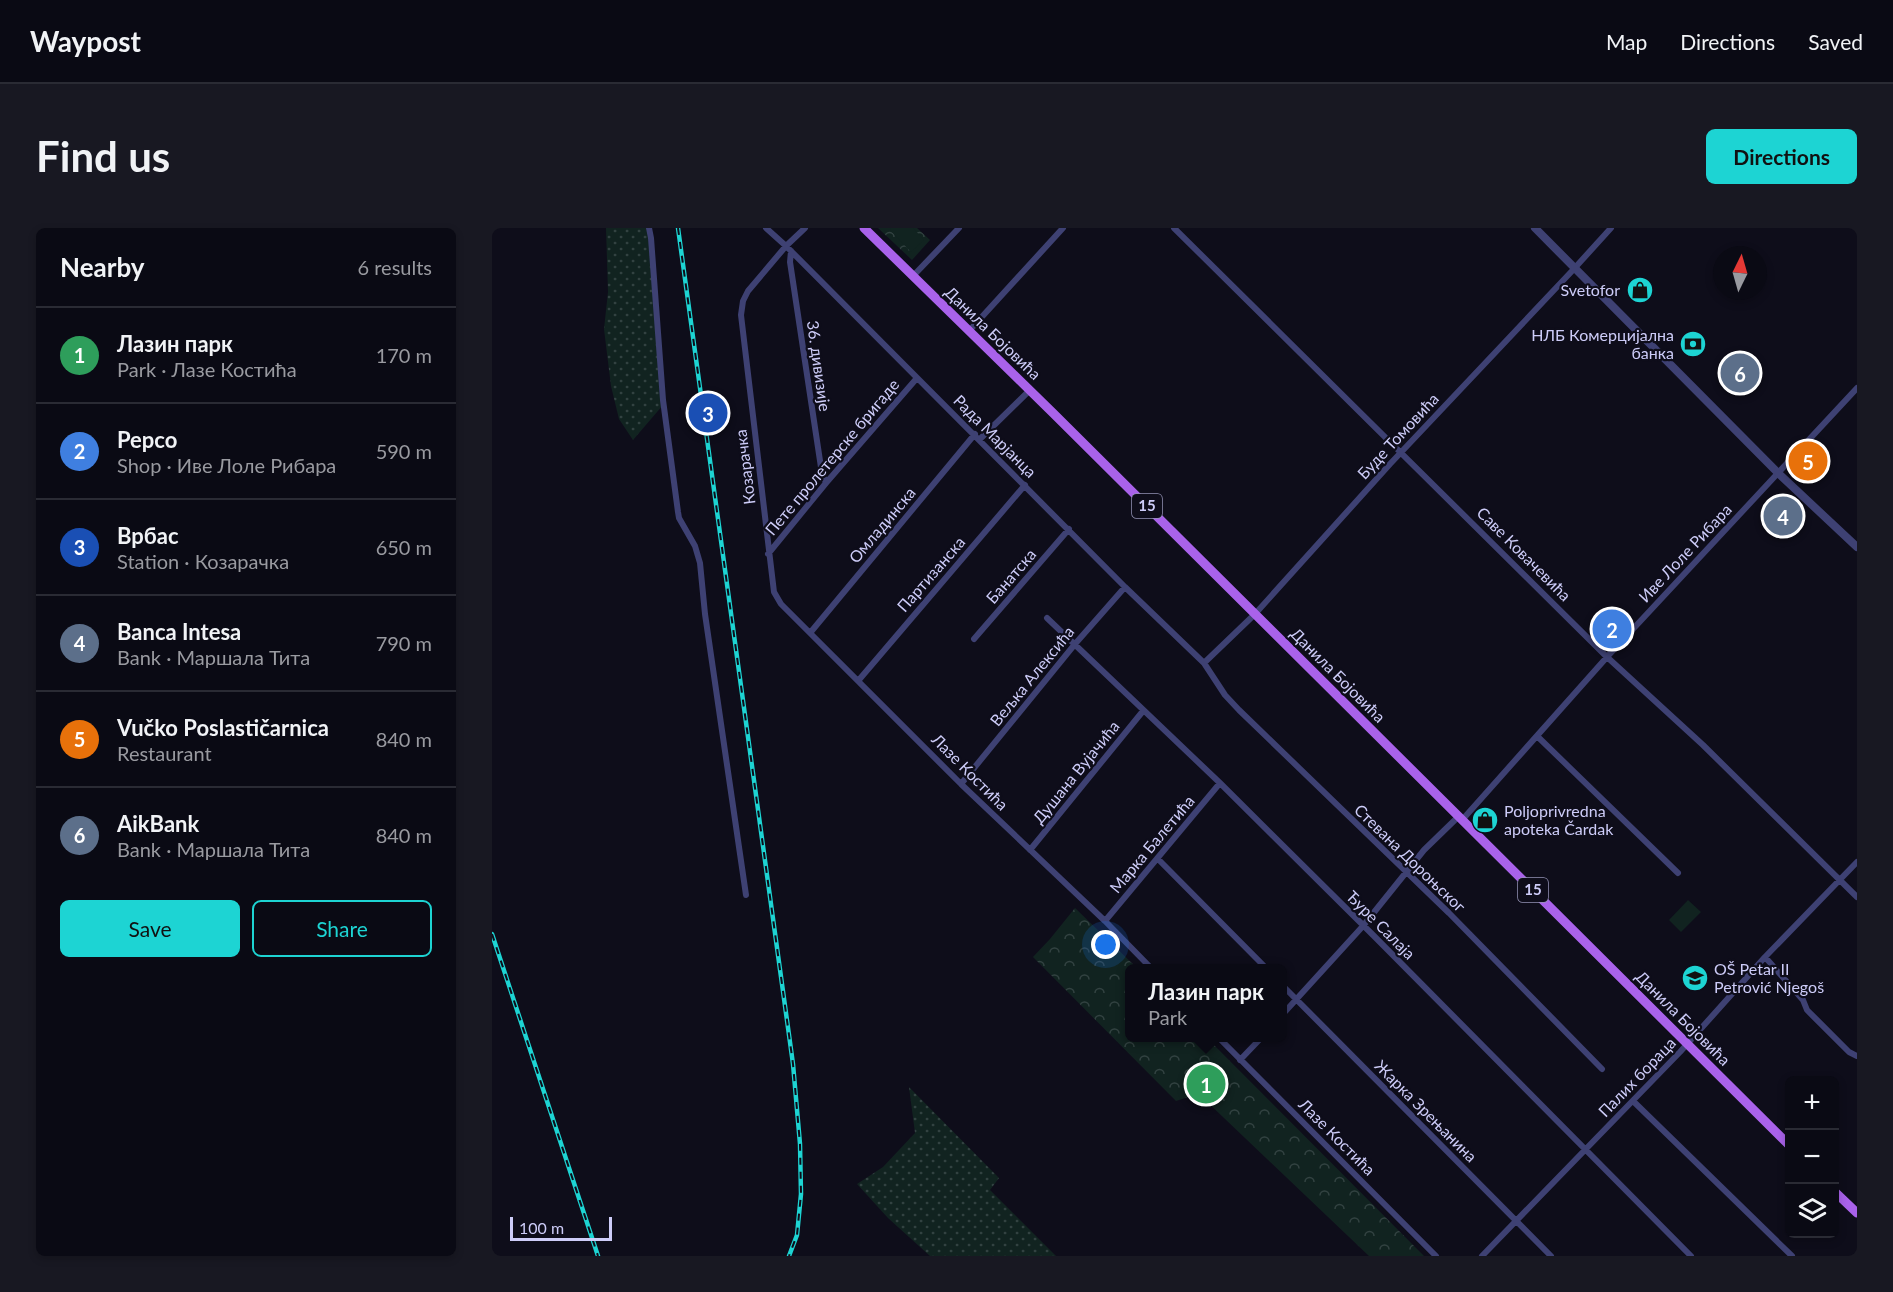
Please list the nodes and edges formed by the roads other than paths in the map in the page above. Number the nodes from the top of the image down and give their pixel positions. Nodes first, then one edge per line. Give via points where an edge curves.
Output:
1 (649, 228) edge
2 (766, 228) edge
3 (805, 228) edge
4 (864, 228) edge
5 (959, 228) edge
6 (1063, 228) edge
7 (1174, 228) edge
8 (1535, 228) edge
9 (1611, 228) edge
10 (788, 248) junction
11 (1576, 268) junction
12 (913, 276) junction
13 (969, 331) junction
14 (917, 378) junction
15 (1857, 388) edge
16 (1030, 390) junction
17 (977, 436) junction
18 (1402, 451) junction
19 (1778, 473) junction
20 (826, 483) junction
21 (1025, 485) junction
22 (1069, 529) junction
23 (1857, 547) edge
24 (768, 554) junction
25 (1125, 587) junction
26 (774, 592) joint
27 (1256, 614) junction
28 (1047, 618) dead end
29 (810, 633) junction
30 (974, 639) dead end
31 (1075, 644) junction
32 (1607, 657) junction
33 (1204, 663) junction
34 (858, 681) junction
35 (1143, 711) junction
36 (1537, 736) junction
37 (1220, 783) junction
38 (961, 784) junction
39 (1461, 818) junction
40 (1030, 850) junction
41 (1158, 859) junction
42 (1857, 862) edge
43 (1405, 872) junction
44 (1678, 873) dead end
45 (1839, 880) junction
46 (746, 895) dead end
47 (1857, 897) edge
48 (1104, 921) junction
49 (1363, 926) junction
50 (1765, 957) junction
51 (1146, 964) edge
52 (1261, 964) edge
53 (1287, 990) edge
54 (1297, 1000) junction
55 (1287, 1010) edge
56 (1223, 1042) edge
57 (1257, 1042) edge
58 (1688, 1044) junction
59 (1857, 1056) edge
60 (1240, 1060) junction
61 (1602, 1069) dead end
62 (1633, 1101) junction
63 (1785, 1141) edge
64 (1585, 1150) junction
65 (1839, 1196) edge
66 (1857, 1213) edge
67 (1516, 1221) junction
68 (1436, 1256) edge
69 (1482, 1256) edge
70 (1551, 1256) edge
71 (1690, 1256) edge
72 (1792, 1256) edge

1 - 46 street via 663,400 678,512 700,563
2 - 10 street, Рада Марјанца
3 - 10 street, Козарачка
4 - 12 main road, Данила Бојовића / 15
5 - 12 street
6 - 13 street
7 - 18 street, Саве Ковачевића
8 - 11 street
9 - 11 street, Буде Томовића
10 - 14 street, Рада Марјанца
10 - 20 street, 36. дивизије
10 - 24 street, Козарачка via 748,291 741,315
11 - 18 street, Буде Томовића
11 - 19 street
12 - 13 main road, Данила Бојовића / 15
13 - 16 main road, Данила Бојовића / 15
14 - 17 street, Рада Марјанца
14 - 20 street, Пете пролетерске бригаде
15 - 19 street, Иве Лоле Рибара
16 - 17 street, Омладинска
16 - 27 main road, Данила Бојовића / 15
17 - 21 street, Рада Марјанца
17 - 29 street, Омладинска
18 - 27 street, Буде Томовића
18 - 32 street, Саве Ковачевића
19 - 23 street
19 - 32 street, Иве Лоле Рибара
20 - 24 street, Пете пролетерске бригаде
21 - 22 street, Рада Марјанца
21 - 34 street, Партизанска
22 - 25 street, Рада Марјанца
22 - 30 street, Банатска
24 - 26 street, Козарачка
25 - 31 street, Вељка Алексића
25 - 33 street, Рада Марјанца
26 - 29 street, Лазе Костића
27 - 33 street, Буде Томовића
27 - 39 main road, Данила Бојовића / 15
28 - 31 street, Ђуре Салаја
29 - 34 street, Лазе Костића
31 - 35 street, Ђуре Салаја
31 - 38 street, Вељка Алексића
32 - 36 street, Иве Лоле Рибара
32 - 45 street, Саве Ковачевића via 1703,745
33 - 43 street, Стевана Дороњског via 1239,710
34 - 38 street, Лазе Костића
35 - 37 street, Ђуре Салаја
35 - 40 street, Душана Вујачића
36 - 39 street, Иве Лоле Рибара
36 - 44 street
37 - 41 street, Марка Балетића
37 - 49 street, Ђуре Салаја
38 - 40 street, Лазе Костића
39 - 43 street, Иве Лоле Рибара
39 - 58 main road, Данила Бојовића / 15
40 - 48 street, Лазе Костића
41 - 48 street, Марка Балетића
41 - 52 street
42 - 45 street, Палих бораца
43 - 49 street, Иве Лоле Рибара
43 - 61 street, Стевана Дороњског
45 - 47 street, Саве Ковачевића
45 - 50 street, Палих бораца
48 - 51 street, Лазе Костића
49 - 54 street, Иве Лоле Рибара
49 - 64 street, Ђуре Салаја
50 - 58 street, Палих бораца
50 - 59 street via 1803,1000 1807,1010
53 - 54 street, Жарка Зрењанина
54 - 55 street, Иве Лоле Рибара
54 - 67 street, Жарка Зрењанина
56 - 60 street, Лазе Костића
57 - 60 street
58 - 62 street, Палих бораца
58 - 63 main road, Данила Бојовића / 15
60 - 68 street, Лазе Костића
62 - 64 street, Палих бораца
62 - 72 street
64 - 67 street, Палих бораца
64 - 71 street, Ђуре Салаја
65 - 66 main road
67 - 69 street, Палих бораца
67 - 70 street, Жарка Зрењанина

